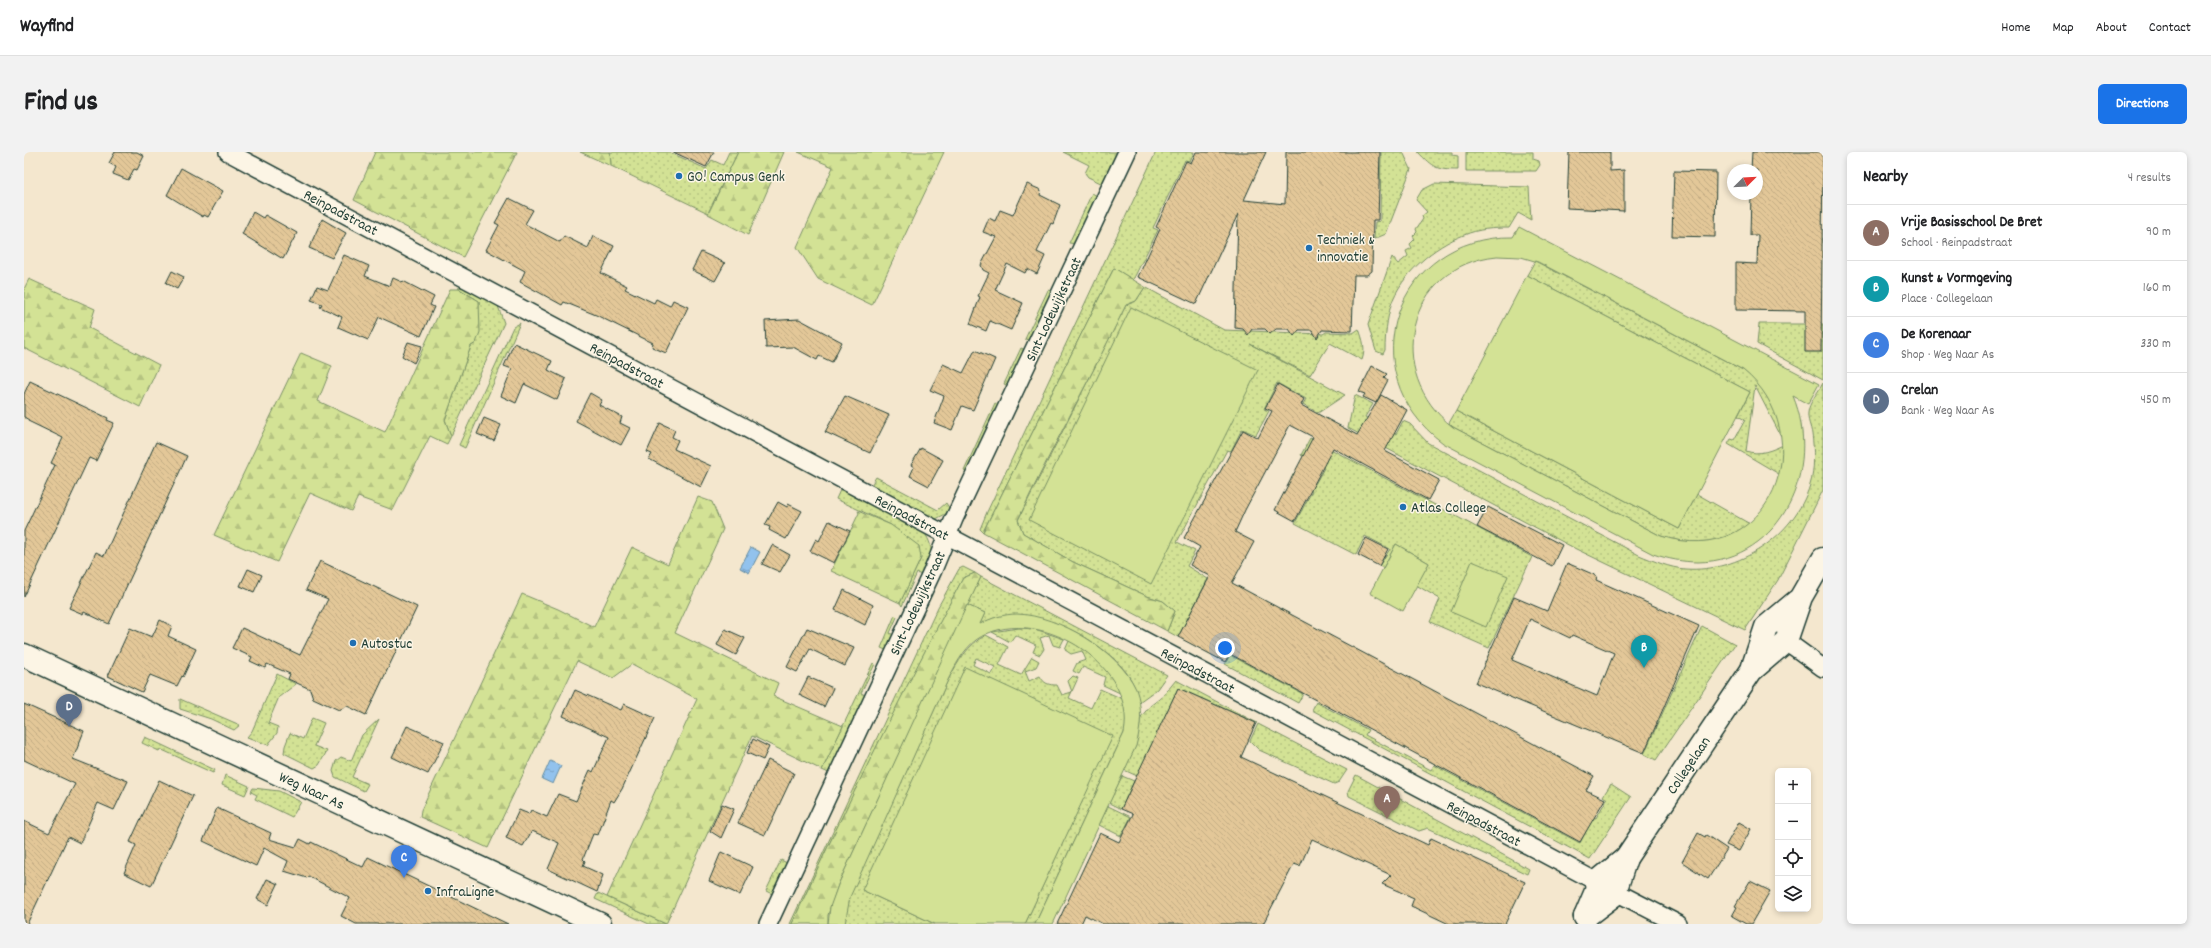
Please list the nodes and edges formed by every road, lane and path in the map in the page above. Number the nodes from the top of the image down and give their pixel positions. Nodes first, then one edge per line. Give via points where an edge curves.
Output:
1 (228, 152) edge
2 (1127, 152) edge
3 (947, 536) junction
4 (1823, 559) edge
5 (1778, 635) junction
6 (24, 655) edge
7 (1823, 668) edge
8 (1610, 889) junction
9 (1583, 920) edge
10 (600, 924) edge
11 (768, 924) edge
12 (1678, 924) edge

1 - 3 street, Reinpadstraat
2 - 3 street, Sint-Lodewijkstraat
3 - 8 street, Reinpadstraat
3 - 11 street, Sint-Lodewijkstraat
4 - 5 main road, Collegelaan
5 - 7 street
5 - 8 main road, Collegelaan via 1626,858
6 - 10 main road, Weg Naar As
8 - 9 main road, Collegelaan
8 - 12 street, Reinpadstraat

